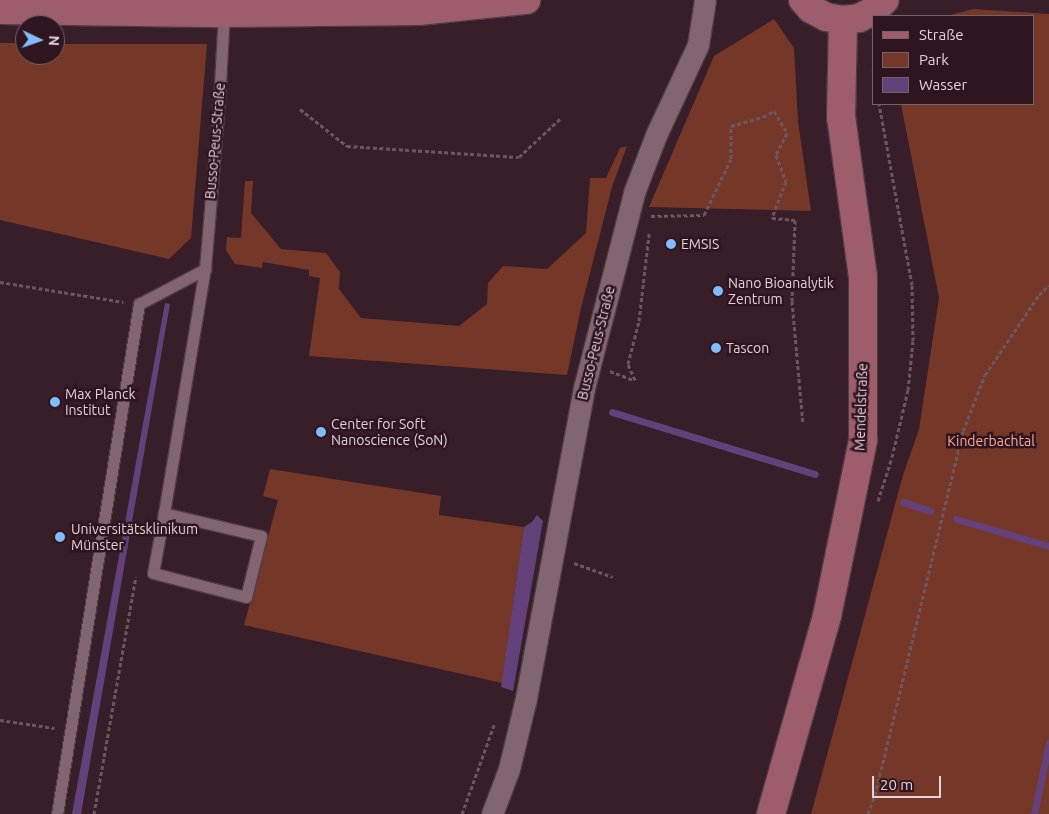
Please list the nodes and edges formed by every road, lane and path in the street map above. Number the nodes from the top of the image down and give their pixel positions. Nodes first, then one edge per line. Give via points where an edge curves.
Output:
1 (526, 0) edge
2 (706, 0) edge
3 (803, 0) edge
4 (885, 0) edge
5 (0, 10) edge
6 (224, 13) junction
7 (843, 20) junction
8 (300, 109) dead end
9 (562, 118) dead end
10 (205, 269) junction
11 (0, 282) edge
12 (1049, 285) edge
13 (139, 304) junction
14 (635, 380) dead end
15 (803, 424) dead end
16 (164, 513) junction
17 (570, 562) dead end
18 (614, 577) dead end
19 (0, 720) edge
20 (496, 722) dead end
21 (72, 730) junction
22 (57, 814) edge
23 (462, 814) edge
24 (492, 814) edge
25 (771, 814) edge
26 (868, 814) edge

1 - 6 main road via 419,11
2 - 24 street, Busso-Peus-Straße via 698,45 656,135 635,190 590,364 526,698 509,769
3 - 7 main road via 826,17
4 - 7 main road via 866,14
5 - 6 main road
6 - 10 lane, Busso-Peus-Straße
7 - 25 main road, Mendelstraße via 841,116 863,277 862,440 827,616
8 - 9 path via 347,146 519,157
10 - 13 lane
10 - 16 lane, Busso-Peus-Straße
11 - 13 path
12 - 26 path via 985,376 963,431
13 - 21 lane
14 - 15 path via 628,364 639,321 650,216 704,215 731,159 731,126 774,111 787,133 776,155 786,181 772,218 795,220 792,300
16 - 16 lane, Busso-Peus-Straße via 261,536 246,597 153,573
17 - 18 path
19 - 21 path
20 - 23 path
21 - 22 lane

